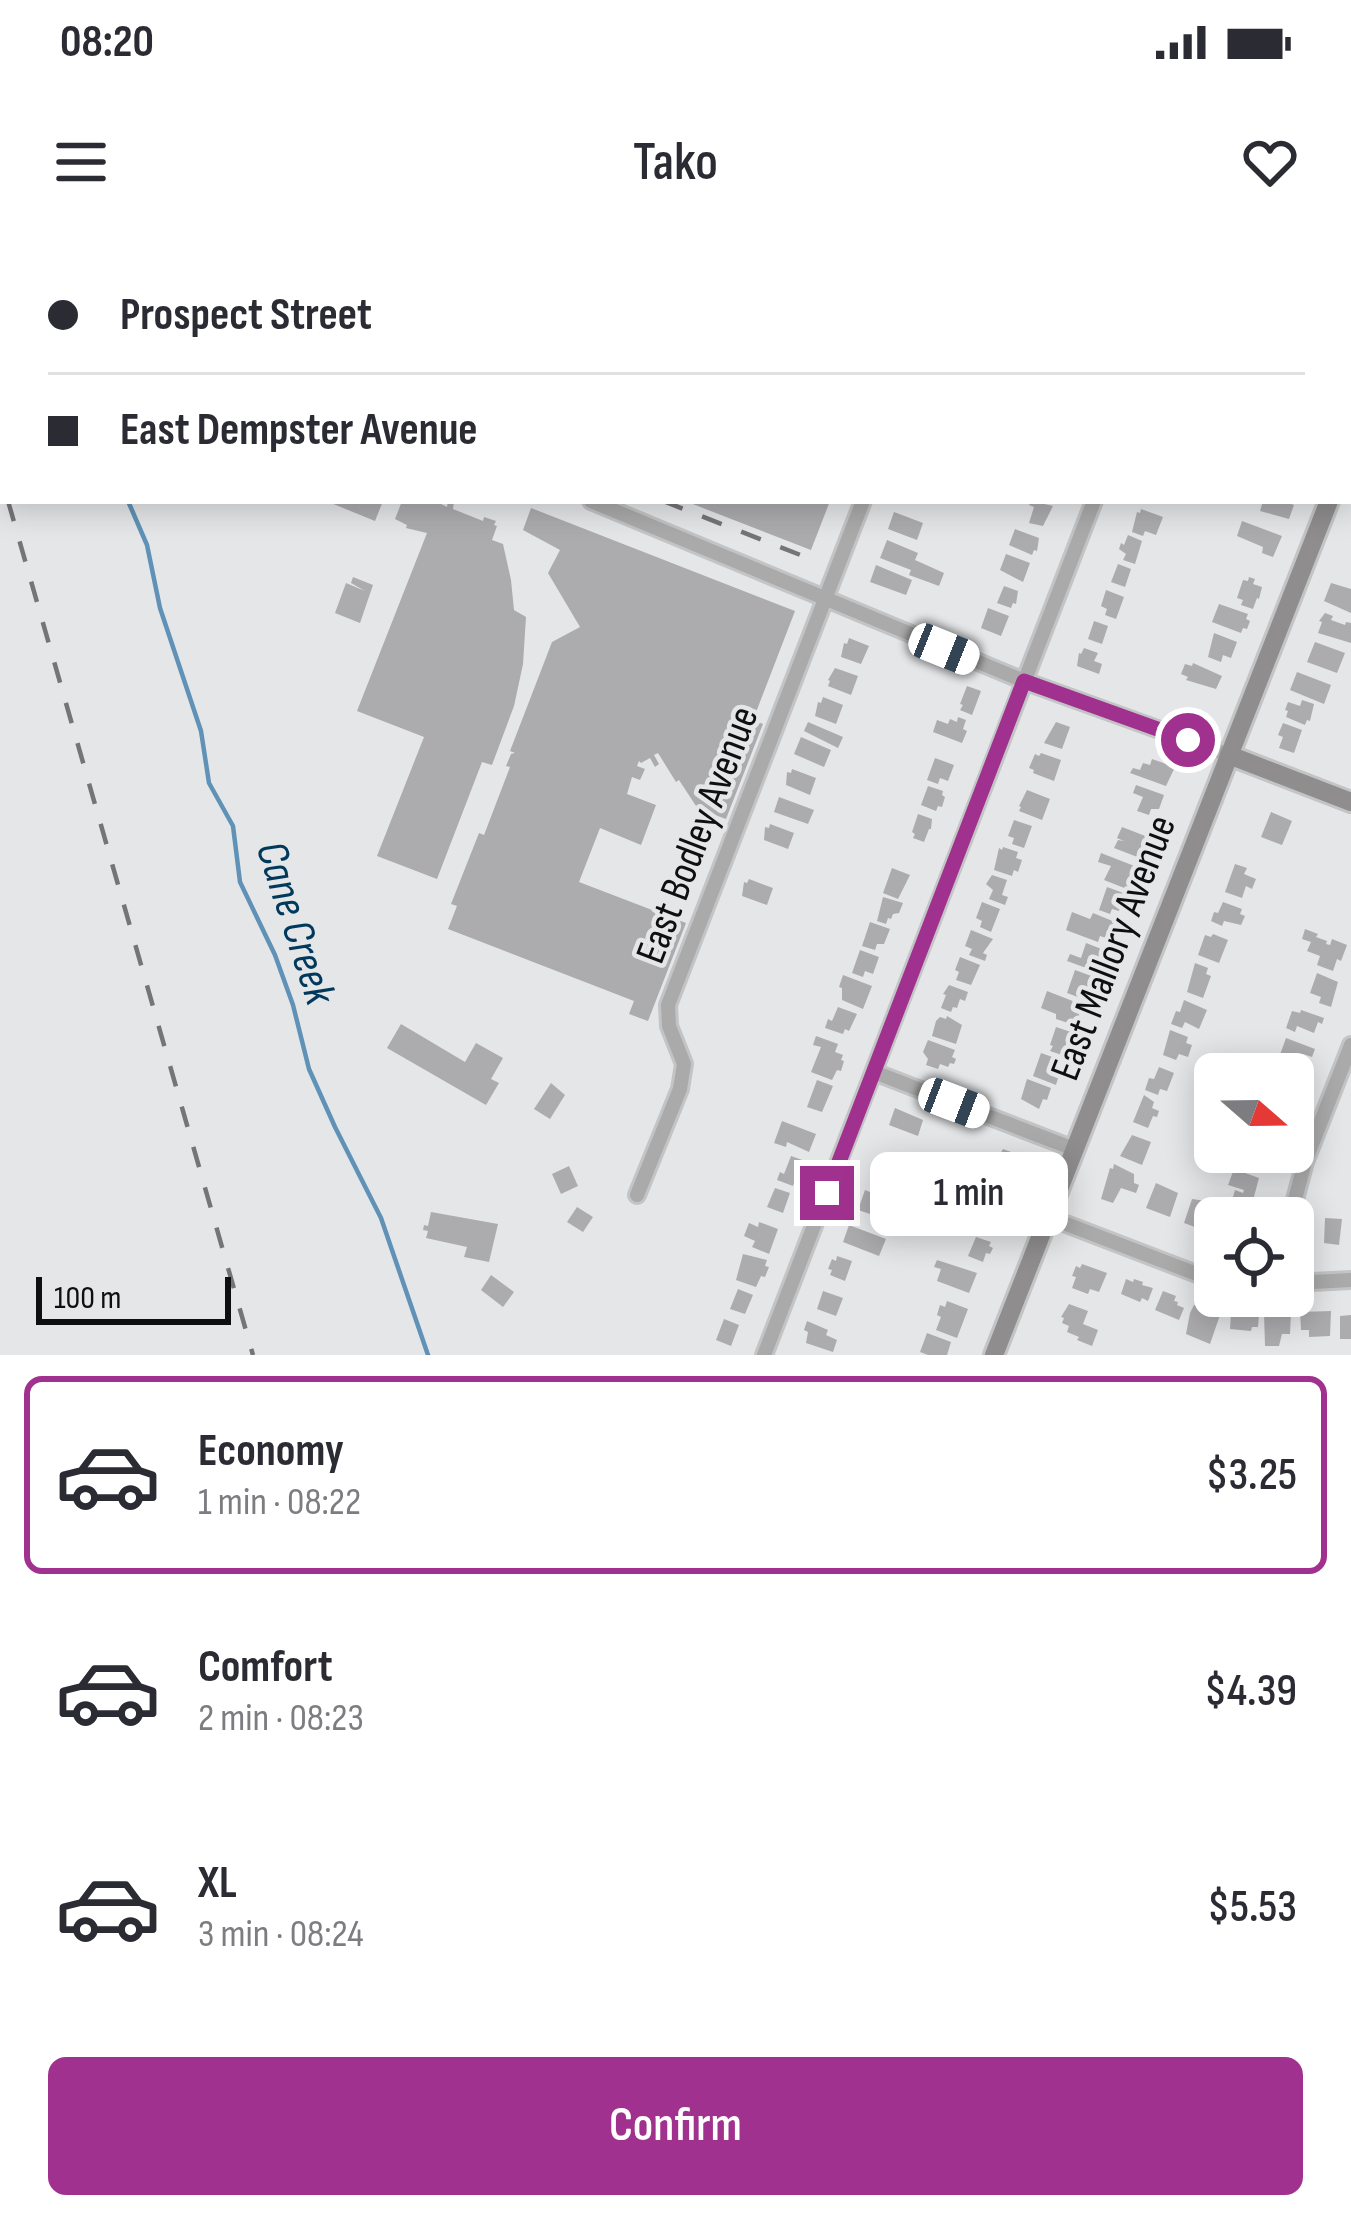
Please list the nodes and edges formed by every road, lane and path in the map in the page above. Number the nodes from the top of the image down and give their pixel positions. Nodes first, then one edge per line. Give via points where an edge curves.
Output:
1 (598, 504) edge
2 (862, 504) edge
3 (1093, 504) edge
4 (1328, 504) edge
5 (824, 599) junction
6 (1024, 681) junction
7 (1228, 755) junction
8 (1351, 802) edge
9 (1351, 1045) edge
10 (874, 1072) junction
11 (1074, 1149) junction
12 (637, 1195) dead end
13 (1296, 1197) edge
14 (1048, 1217) junction
15 (1194, 1273) edge
16 (1351, 1280) edge
17 (1314, 1282) edge
18 (764, 1355) edge
19 (994, 1355) edge

1 - 5 street
2 - 5 street, East Bodley Avenue
3 - 6 street
4 - 7 main road, East Mallory Avenue
5 - 6 street
5 - 12 street, East Bodley Avenue via 668,1005 684,1064 680,1089
6 - 7 street
6 - 10 street
7 - 8 main road
7 - 11 main road, East Mallory Avenue
9 - 13 street
10 - 11 street
10 - 18 street
11 - 14 main road, East Mallory Avenue
14 - 15 street
14 - 19 main road, East Mallory Avenue
16 - 17 street

